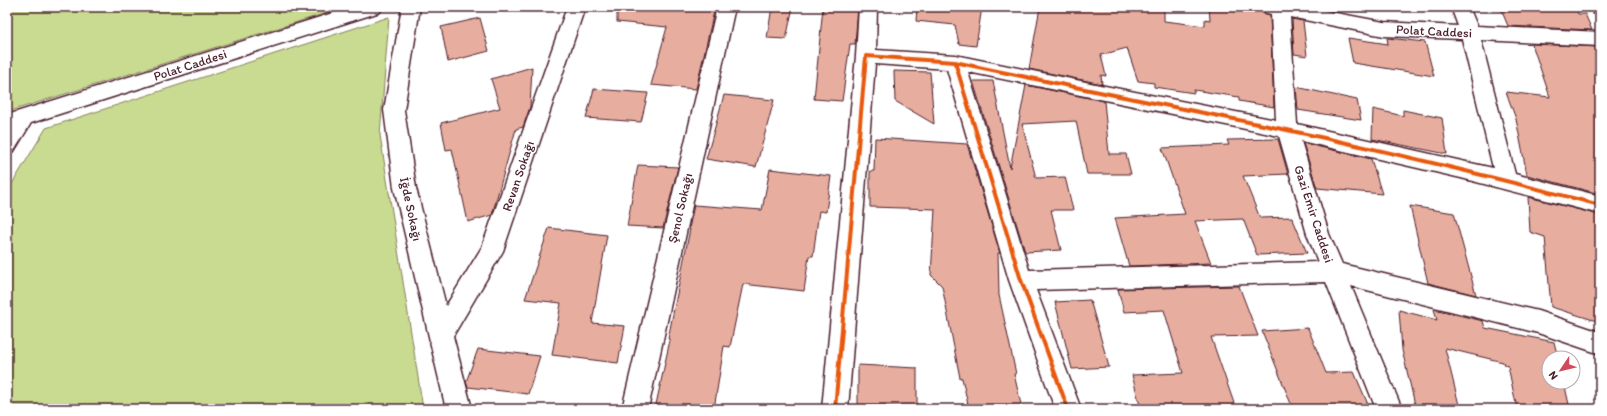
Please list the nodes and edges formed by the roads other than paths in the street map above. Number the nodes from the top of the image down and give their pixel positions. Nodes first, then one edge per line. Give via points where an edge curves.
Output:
1 (373, 7) edge
2 (412, 7) edge
3 (576, 7) edge
4 (726, 7) edge
5 (868, 7) edge
6 (1460, 7) edge
7 (1275, 8) edge
8 (1320, 12) edge
9 (1470, 33) junction
10 (1600, 39) edge
11 (866, 56) junction
12 (955, 62) junction
13 (15, 121) edge
14 (1287, 130) junction
15 (7, 144) edge
16 (1506, 180) junction
17 (1600, 205) edge
18 (1334, 272) junction
19 (1021, 280) junction
20 (441, 335) junction
21 (1600, 343) edge
22 (460, 409) edge
23 (635, 409) edge
24 (835, 409) edge
25 (1068, 409) edge
26 (1389, 409) edge

1 - 13 street, Polat Caddesi
2 - 20 street, İğde Sokağı via 394,110 406,188
3 - 20 street, Revan Sokağı via 492,251
4 - 23 street, Şenol Sokağı
5 - 11 street
6 - 9 street
7 - 8 street, Polat Caddesi
7 - 14 street, Gazi Emir Caddesi
8 - 9 street, Polat Caddesi via 1384,29
9 - 10 street, Polat Caddesi
9 - 16 street
11 - 12 street
11 - 24 street
12 - 14 street
12 - 19 street
13 - 15 street
14 - 16 street
14 - 18 street, Gazi Emir Caddesi via 1318,234
16 - 17 street
18 - 19 street
18 - 21 street via 1538,322
18 - 26 street, Gazi Emir Caddesi
19 - 25 street
20 - 22 street, İğde Sokağı

